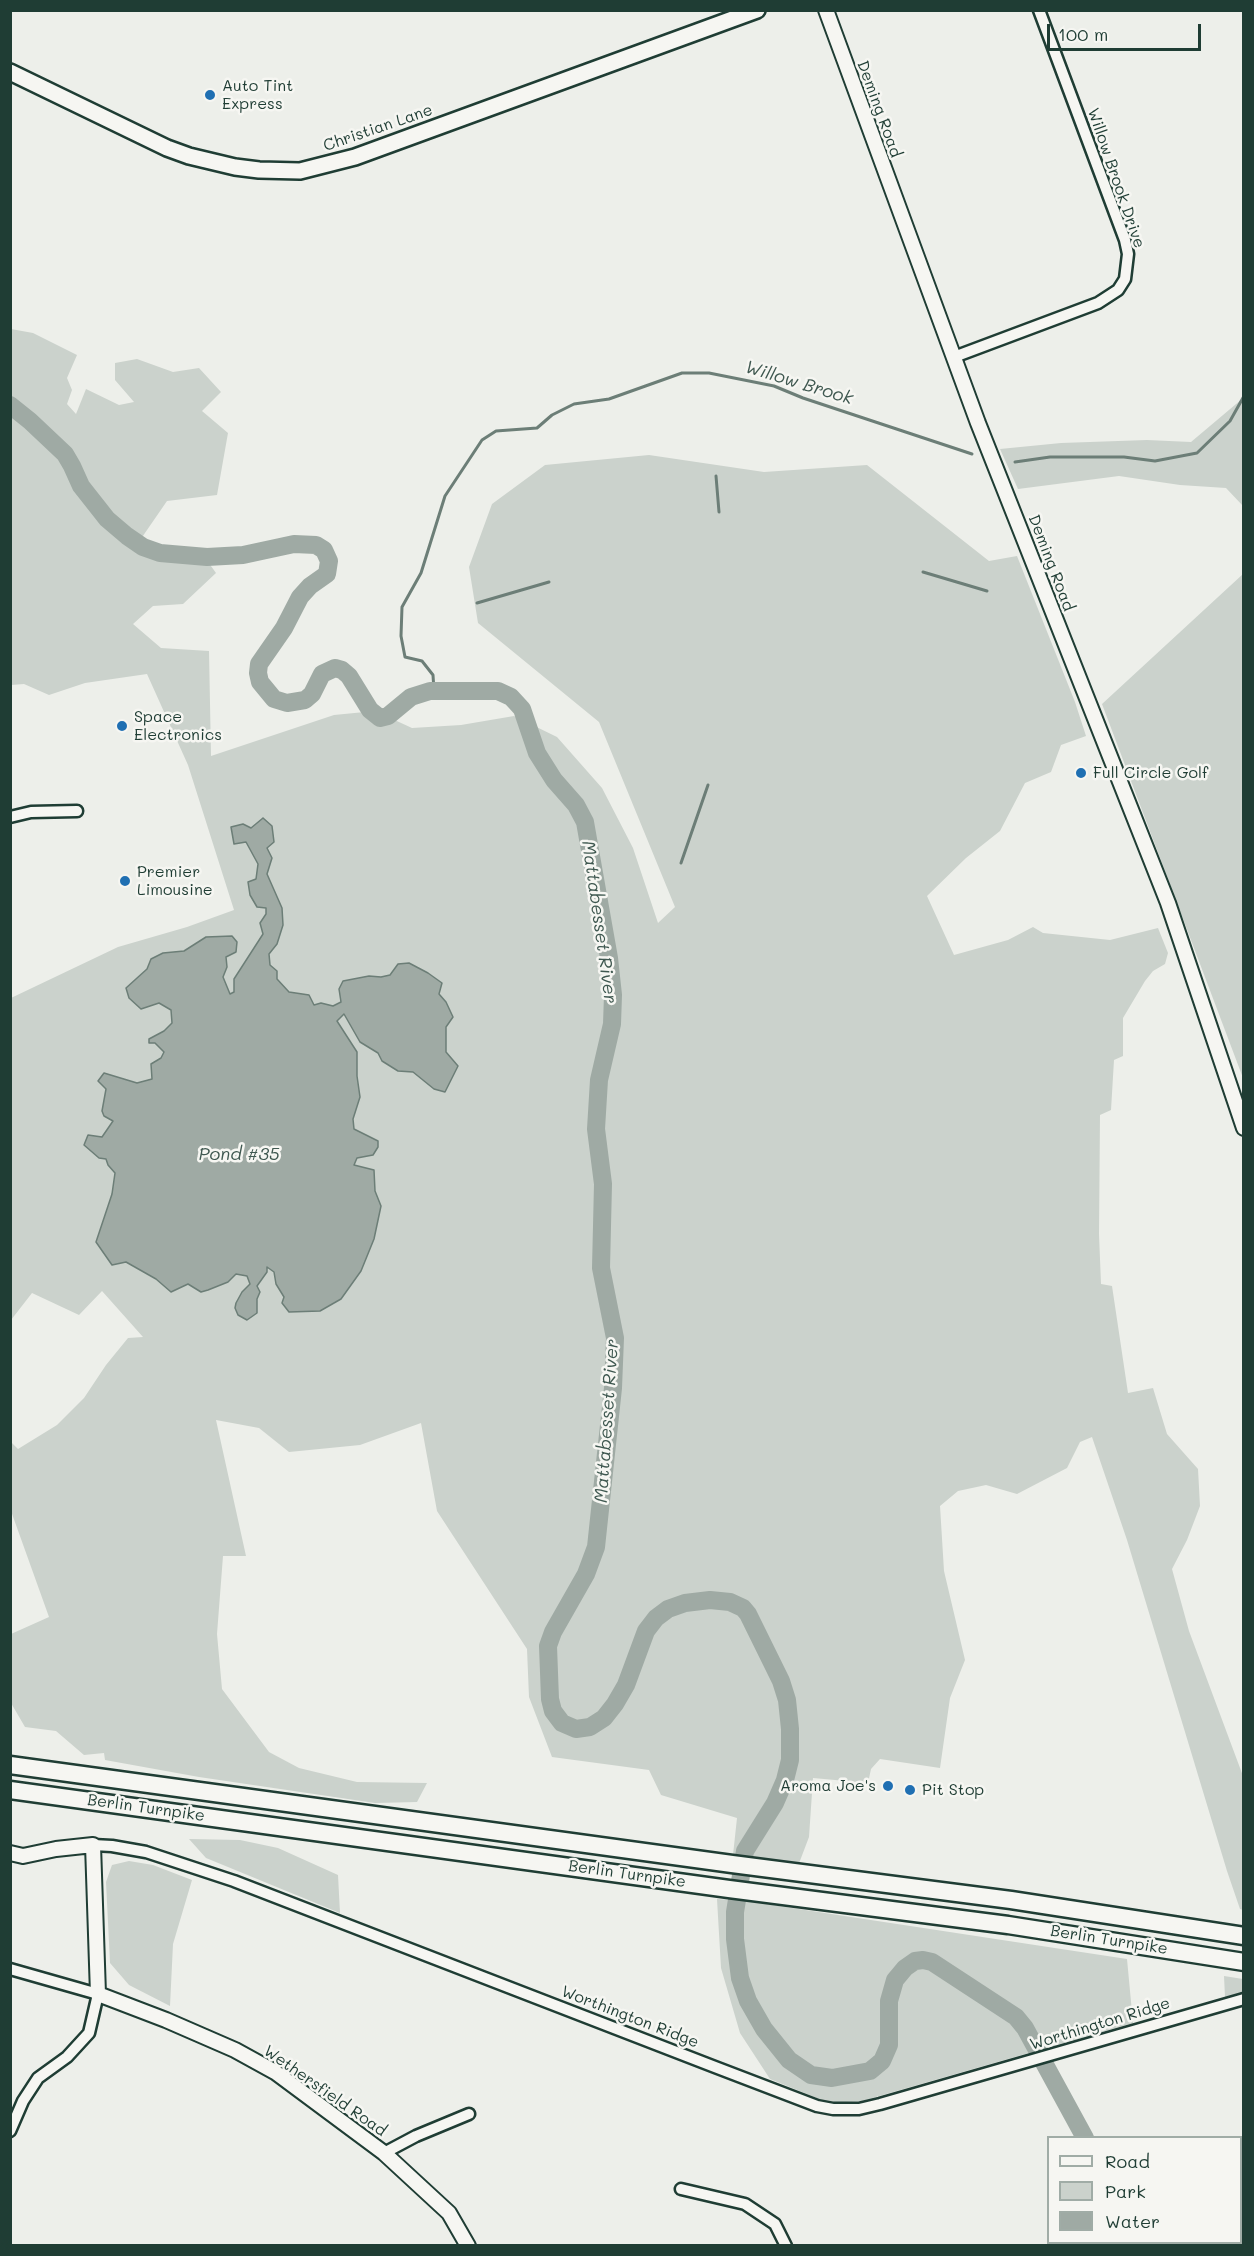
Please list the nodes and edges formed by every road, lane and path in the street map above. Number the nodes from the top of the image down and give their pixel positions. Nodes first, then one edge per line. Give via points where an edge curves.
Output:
1 (757, 10) edge
2 (826, 10) edge
3 (1039, 10) edge
4 (10, 72) edge
5 (954, 357) junction
6 (77, 811) dead end
7 (10, 817) edge
8 (1244, 1128) edge
9 (10, 1765) edge
10 (10, 1790) edge
11 (93, 1845) junction
12 (10, 1853) edge
13 (1244, 1936) edge
14 (1244, 1962) edge
15 (10, 1969) edge
16 (98, 1994) junction
17 (1244, 1999) edge
18 (469, 2114) dead end
19 (10, 2132) edge
20 (384, 2153) junction
21 (681, 2189) dead end
22 (468, 2246) edge
23 (786, 2246) edge

1 - 4 main road, Christian Lane via 355,157 300,171 235,167 189,156
2 - 5 street, Deming Road
3 - 5 street, Willow Brook Drive via 1125,240 1125,279 1118,290 1098,303
5 - 8 street, Deming Road via 1152,860
6 - 7 street via 31,812
9 - 13 highway, Berlin Turnpike via 1011,1900
10 - 14 highway, Berlin Turnpike via 1008,1925
11 - 12 street, Worthington Ridge via 23,1856
11 - 16 street
11 - 17 street, Worthington Ridge via 146,1852 234,1881 832,2109 870,2107
15 - 16 street
16 - 19 street via 89,2033 68,2057 38,2078
16 - 20 street, Wethersfield Road via 235,2050 275,2072
18 - 20 street
20 - 22 street, Wethersfield Road via 449,2213
21 - 23 street via 745,2204 775,2224

